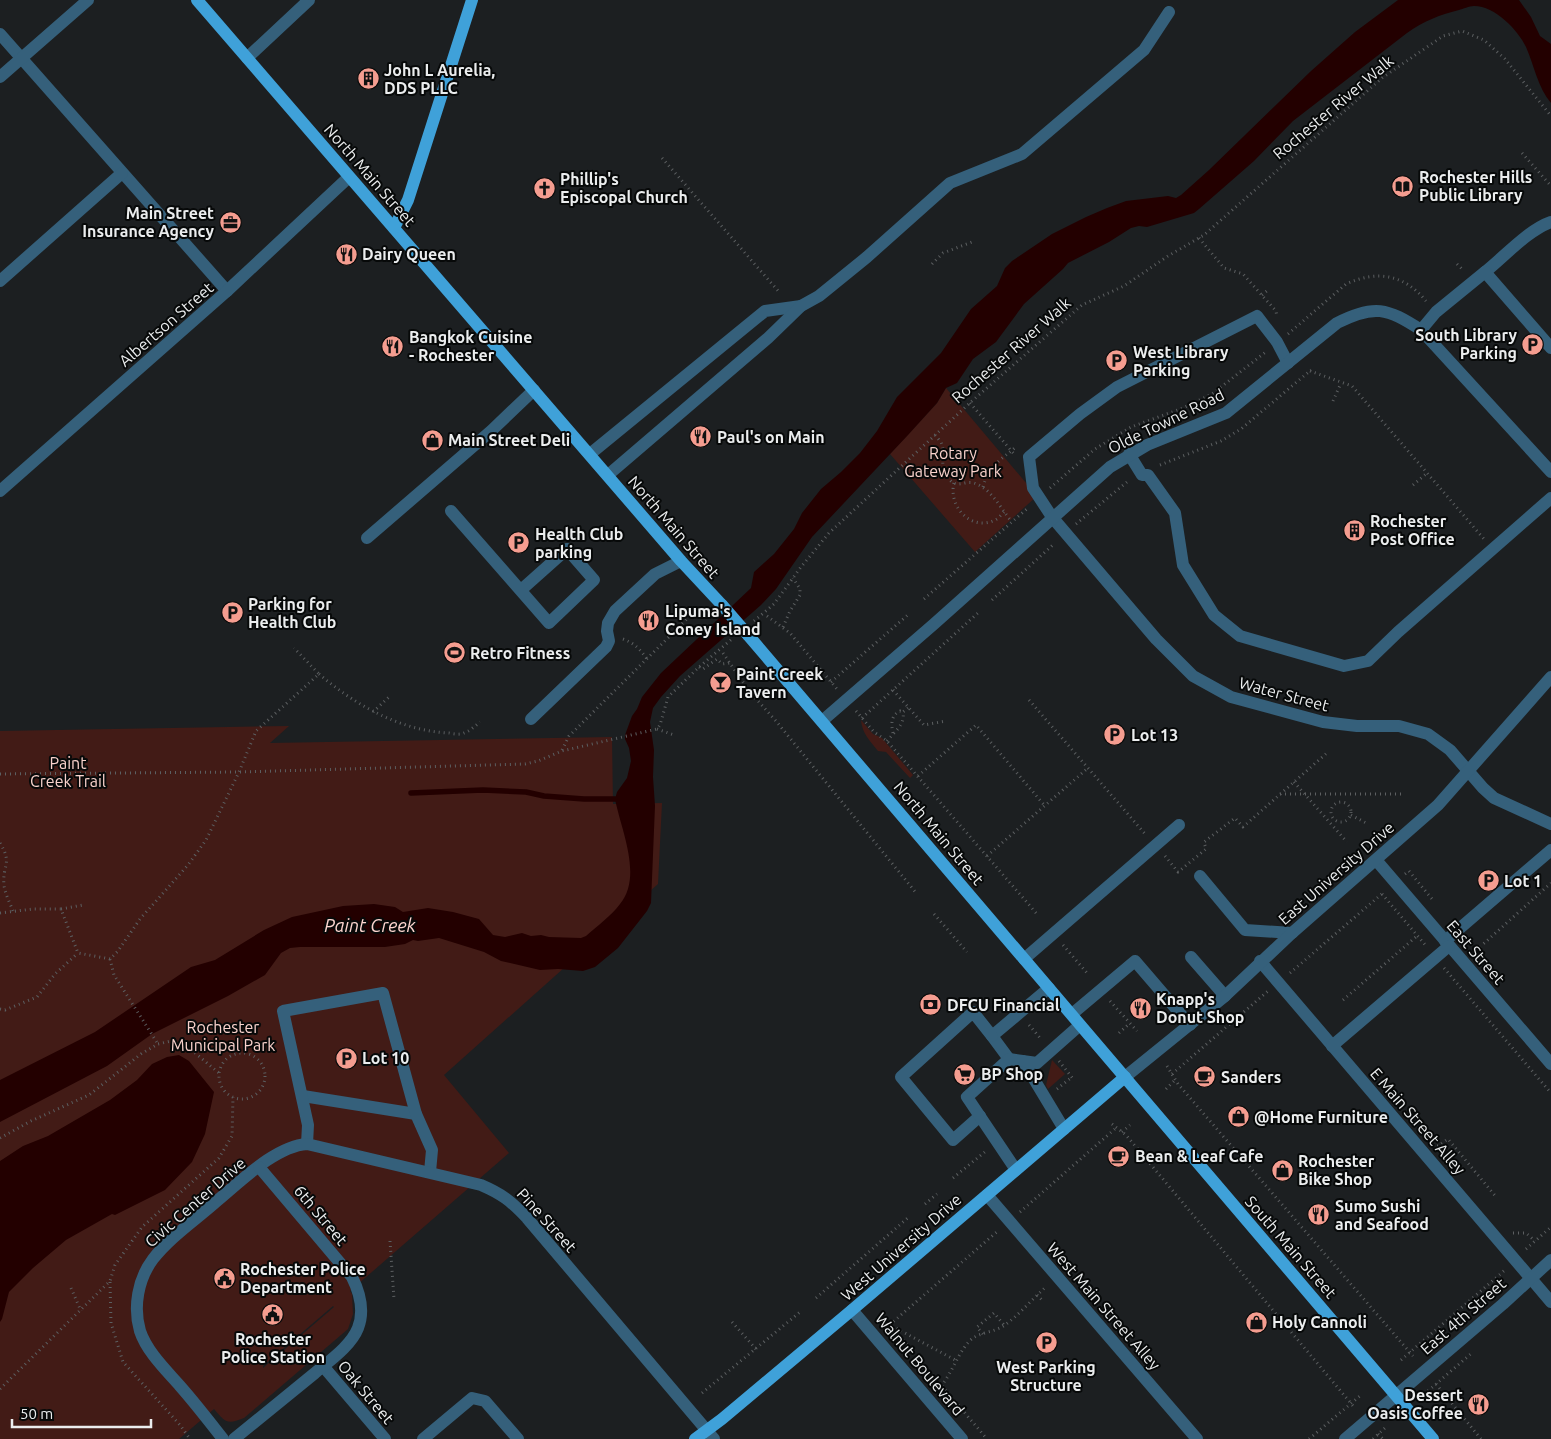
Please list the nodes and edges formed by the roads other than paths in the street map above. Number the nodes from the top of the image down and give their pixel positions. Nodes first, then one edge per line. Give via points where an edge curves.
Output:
1 (88, 0) edge
2 (197, 0) edge
3 (309, 0) edge
4 (472, 0) edge
5 (1169, 12) dead end
6 (0, 34) edge
7 (21, 58) junction
8 (247, 58) junction
9 (0, 77) edge
10 (122, 173) junction
11 (349, 177) junction
12 (1551, 222) edge
13 (394, 228) junction
14 (1485, 272) junction
15 (0, 281) edge
16 (227, 291) junction
17 (801, 306) junction
18 (1421, 330) junction
19 (1551, 348) edge
20 (1288, 363) junction
21 (534, 390) junction
22 (590, 454) junction
23 (1129, 454) junction
24 (1551, 472) edge
25 (608, 475) junction
26 (0, 491) edge
27 (1551, 498) edge
28 (451, 511) dead end
29 (1052, 517) junction
30 (367, 538) dead end
31 (681, 561) junction
32 (521, 590) junction
33 (1551, 677) edge
34 (530, 719) dead end
35 (822, 721) junction
36 (1468, 771) junction
37 (1551, 824) edge
38 (1180, 825) dead end
39 (1551, 850) edge
40 (1376, 860) junction
41 (1200, 876) dead end
42 (1292, 933) junction
43 (1447, 943) junction
44 (1191, 957) dead end
45 (1024, 958) junction
46 (1260, 961) junction
47 (1049, 988) junction
48 (1225, 996) junction
49 (1072, 1014) junction
50 (1080, 1025) junction
51 (1190, 1025) junction
52 (992, 1036) junction
53 (1332, 1046) junction
54 (1009, 1059) junction
55 (1023, 1061) junction
56 (1551, 1064) edge
57 (1125, 1077) junction
58 (303, 1096) junction
59 (416, 1114) junction
60 (980, 1116) junction
61 (1064, 1129) junction
62 (307, 1144) junction
63 (259, 1167) junction
64 (1016, 1170) junction
65 (430, 1172) junction
66 (987, 1194) junction
67 (1551, 1260) edge
68 (1531, 1278) junction
69 (1551, 1302) edge
70 (852, 1310) junction
71 (323, 1366) junction
72 (1396, 1395) junction
73 (710, 1435) edge
74 (224, 1439) edge
75 (234, 1439) edge
76 (384, 1439) edge
77 (423, 1439) edge
78 (518, 1439) edge
79 (695, 1439) edge
80 (962, 1439) edge
81 (1197, 1439) edge
82 (1345, 1439) edge
83 (1433, 1439) edge

1 - 7 street
2 - 8 main road, North Main Street
3 - 8 street
4 - 13 main road via 409,196
5 - 17 street via 1144,50 1022,154 950,184 867,257 819,296
6 - 7 street
7 - 9 street
7 - 10 street
8 - 11 main road, North Main Street
10 - 15 street
10 - 16 street
11 - 13 main road, North Main Street
11 - 16 street, Albertson Street
12 - 14 street via 1544,224
13 - 21 main road, North Main Street
14 - 18 street via 1436,312
14 - 19 street
16 - 26 street, Albertson Street
17 - 22 street via 765,311
17 - 25 street
18 - 20 street, Olde Towne Road via 1394,314 1376,310 1357,313 1337,323
18 - 24 street, Olde Towne Road
20 - 23 street, Olde Towne Road via 1226,413
20 - 29 street, Water Street via 1257,316 1117,387 1029,458 1032,488
21 - 22 main road, North Main Street
21 - 30 street via 491,432
22 - 25 main road, North Main Street
23 - 27 street via 1142,475 1148,475 1174,512 1183,565 1214,615 1240,636 1344,666 1368,661
23 - 29 street, Olde Towne Road via 1093,480
25 - 31 main road, North Main Street
28 - 32 street
29 - 35 street, Olde Towne Road
29 - 36 street, Water Street via 1174,659 1211,687 1231,697 1323,722 1416,729 1444,744
31 - 34 street via 655,574 615,611 608,622 609,641
31 - 35 main road, North Main Street, bridge
32 - 32 street via 549,623 594,580 567,549
33 - 36 street, East University Drive
35 - 45 main road, North Main Street
36 - 37 street, Water Street via 1494,798
36 - 40 street, East University Drive via 1438,805
38 - 45 street
39 - 43 street
40 - 42 street, East University Drive
40 - 43 street, East Street
41 - 42 street via 1245,930
42 - 46 street, East University Drive
43 - 53 street
43 - 56 street, East Street
44 - 48 street
45 - 47 main road, North Main Street
46 - 48 street, East University Drive
46 - 53 street, E Main Street Alley
47 - 49 main road, North Main Street
47 - 52 street
48 - 51 street, East University Drive
49 - 50 main road, North Main Street
49 - 51 street via 1135,961
50 - 55 street via 1037,1063
50 - 57 main road, North Main Street
51 - 57 street, East University Drive
52 - 54 street
52 - 60 street via 973,1012 901,1077 953,1140
53 - 68 street, E Main Street Alley
54 - 55 street
54 - 60 street via 967,1098
55 - 61 street
57 - 61 main road, West University Drive
57 - 72 main road, South Main Street
58 - 59 street
58 - 59 street via 283,1011 383,993
58 - 62 street via 308,1125
59 - 65 street via 432,1150
60 - 64 street
61 - 64 main road, West University Drive
62 - 63 street, Pine Street via 285,1149
62 - 65 street, Pine Street
63 - 71 street, 6th Street via 336,1257 358,1289 361,1316 357,1330
63 - 74 street, Civic Center Drive via 153,1259 140,1284 136,1306 140,1332 153,1354
64 - 66 main road, West University Drive
65 - 73 street, Pine Street via 481,1185 500,1193 514,1204
66 - 70 main road, West University Drive
66 - 81 street, West Main Street Alley
67 - 68 street, East 4th Street
68 - 69 street, E Main Street Alley
68 - 72 street, East 4th Street
70 - 73 main road, West University Drive
70 - 80 street, Walnut Boulevard
71 - 75 street, 6th Street
71 - 76 street, Oak Street
72 - 82 street, East 4th Street
72 - 83 main road, South Main Street
73 - 79 main road, West University Drive
77 - 78 street via 472,1398 485,1401

